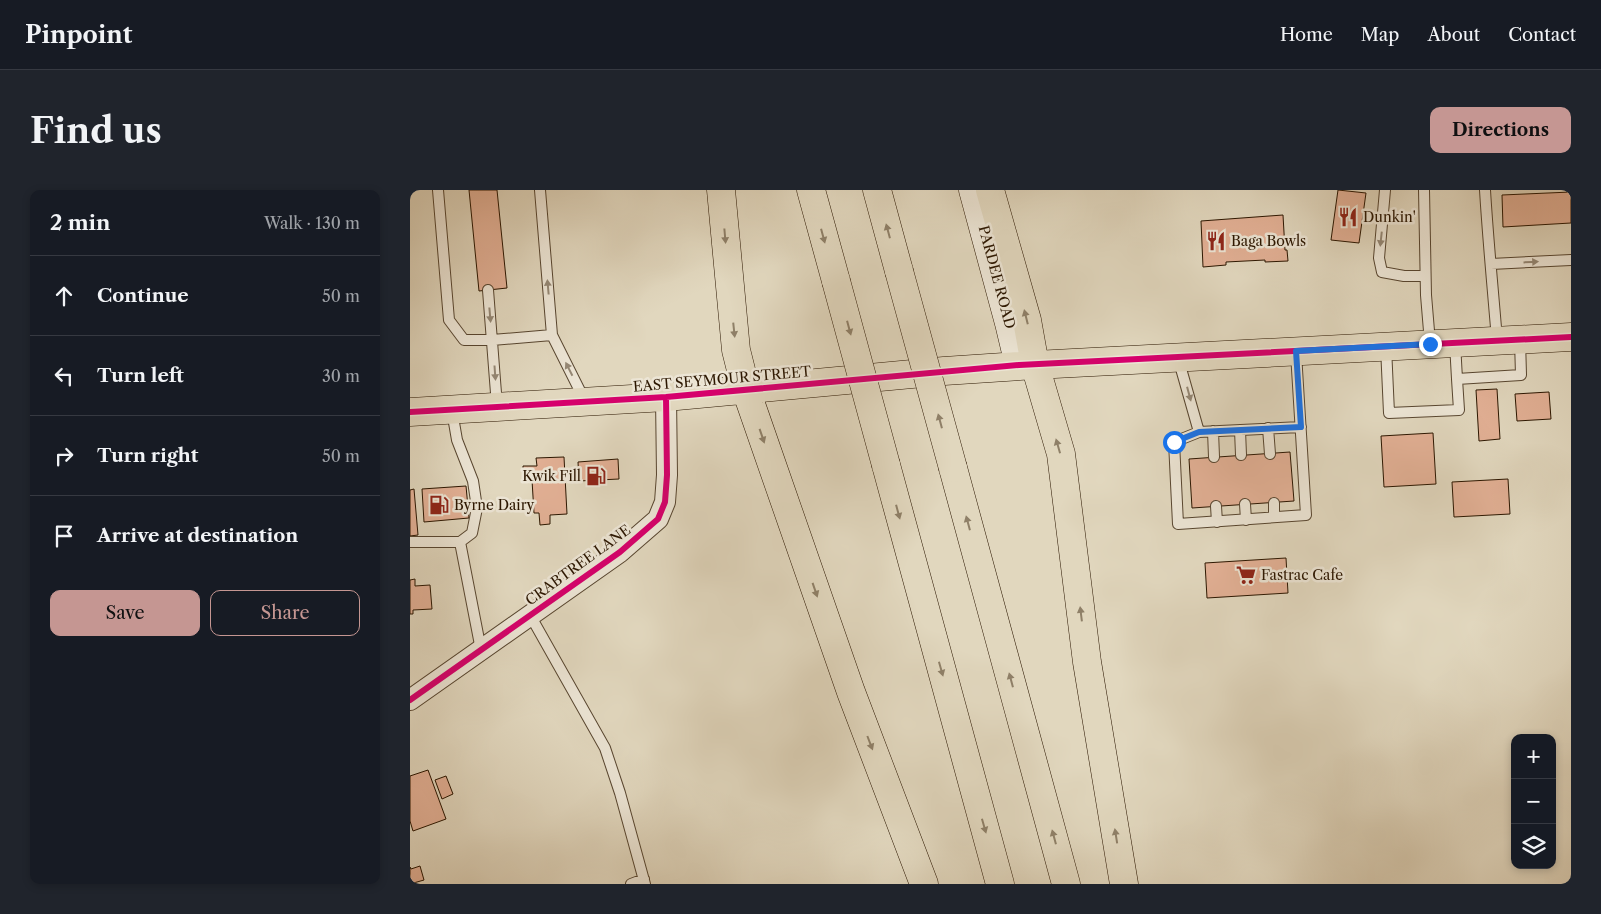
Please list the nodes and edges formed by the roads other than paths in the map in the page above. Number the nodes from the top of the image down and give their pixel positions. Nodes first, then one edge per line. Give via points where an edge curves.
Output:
1 (438, 190) edge
2 (540, 190) edge
3 (721, 190) edge
4 (811, 190) edge
5 (877, 190) edge
6 (972, 190) edge
7 (990, 190) edge
8 (1385, 190) edge
9 (1424, 190) edge
10 (1485, 190) edge
11 (1571, 260) edge
12 (1491, 264) junction
13 (1425, 276) junction
14 (488, 290) dead end
15 (552, 335) junction
16 (1571, 336) edge
17 (492, 340) junction
18 (1508, 340) junction
19 (1443, 343) junction
20 (1386, 346) junction
21 (1296, 351) junction
22 (1178, 357) junction
23 (1027, 365) junction
24 (1457, 379) junction
25 (746, 390) junction
26 (666, 397) junction
27 (586, 402) junction
28 (497, 407) junction
29 (451, 410) junction
30 (410, 412) edge
31 (1301, 427) junction
32 (1268, 428) junction
33 (1240, 430) junction
34 (1213, 431) junction
35 (1199, 432) junction
36 (1270, 454) dead end
37 (1241, 455) dead end
38 (1214, 457) dead end
39 (1274, 502) dead end
40 (1245, 504) dead end
41 (1216, 506) dead end
42 (1274, 517) junction
43 (1246, 520) junction
44 (1217, 522) junction
45 (410, 542) edge
46 (460, 542) junction
47 (530, 615) junction
48 (481, 650) junction
49 (410, 700) edge
50 (644, 882) edge
51 (631, 884) edge
52 (924, 884) edge
53 (1000, 884) edge
54 (1066, 884) edge
55 (1124, 884) edge

1 - 17 lane via 449,320 464,340
15 -> 2 lane
3 -> 25 main road via 736,350
4 -> 53 main road, bridge
54 -> 5 main road, bridge
6 - 23 street, PARDEE ROAD via 1010,322
23 -> 7 main road, PARDEE ROAD via 1027,320
8 -> 13 lane via 1379,258 1382,272
9 - 13 lane
10 - 12 lane
12 -> 11 lane
12 - 18 lane
13 - 19 lane
14 -> 17 lane
15 - 17 lane
27 -> 15 lane
16 - 18 main road, EAST SEYMOUR STREET
17 -> 28 lane
18 - 19 main road, EAST SEYMOUR STREET
18 - 24 lane via 1521,375
19 - 20 main road, EAST SEYMOUR STREET
19 - 24 lane
20 - 21 main road, EAST SEYMOUR STREET
20 - 24 lane via 1389,413 1459,410
21 - 22 main road, EAST SEYMOUR STREET
21 - 31 lane
22 - 23 main road, EAST SEYMOUR STREET
22 -> 35 lane
23 - 25 main road, EAST SEYMOUR STREET
55 -> 23 main road via 1088,662 1061,454
25 - 26 main road, EAST SEYMOUR STREET
25 -> 52 main road via 851,692
26 - 27 main road, EAST SEYMOUR STREET
26 - 47 street, CRABTREE LANE via 667,475 665,502 658,519 620,552
27 - 28 main road, EAST SEYMOUR STREET
28 - 29 main road, EAST SEYMOUR STREET
29 - 30 main road, EAST SEYMOUR STREET
29 - 46 lane via 457,440 473,481 477,508 472,533
31 - 32 lane
31 - 42 lane via 1306,515
32 - 33 lane
32 - 36 lane
33 - 34 lane
33 - 37 lane
34 - 35 lane
34 - 38 lane
35 - 44 lane via 1174,442 1178,524
39 - 42 lane
40 - 43 lane
41 - 44 lane
42 - 43 lane
43 - 44 lane
45 - 46 lane
46 - 48 lane
47 - 48 street, CRABTREE LANE
47 - 50 lane via 605,748
48 - 49 street, CRABTREE LANE
50 - 51 lane

